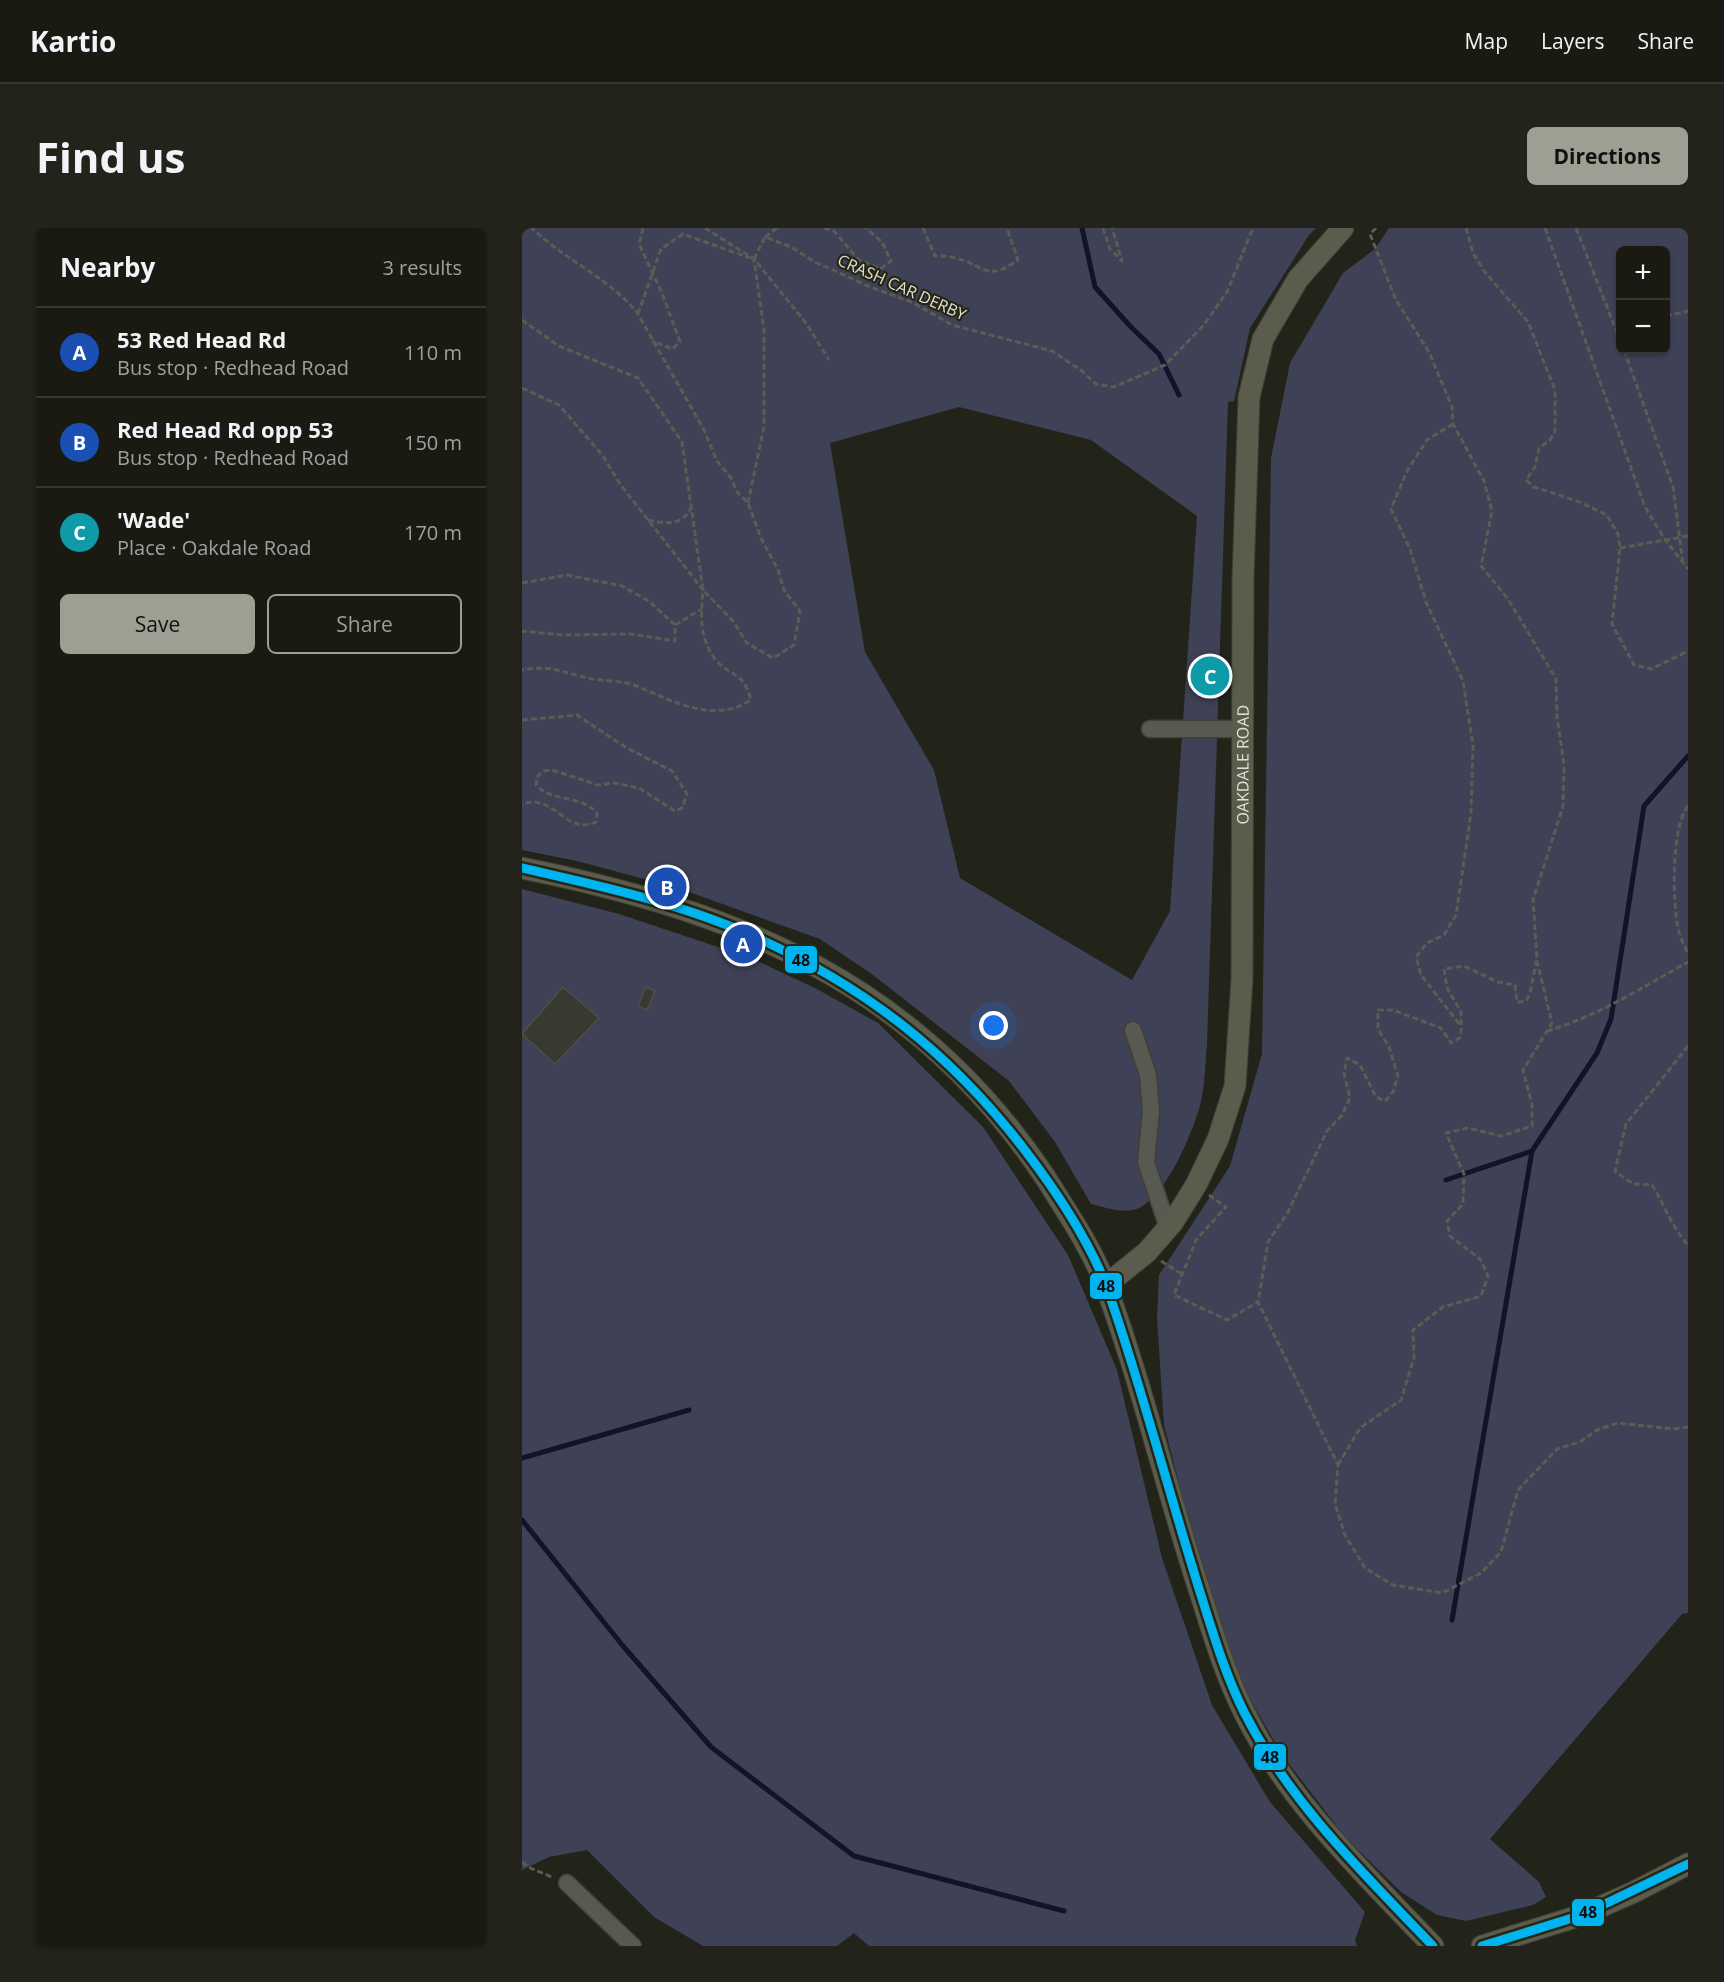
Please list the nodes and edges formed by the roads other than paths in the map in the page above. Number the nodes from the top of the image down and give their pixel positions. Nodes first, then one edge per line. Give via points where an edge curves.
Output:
1 (1343, 228) edge
2 (1150, 729) dead end
3 (1243, 729) junction
4 (522, 868) edge
5 (1133, 1030) dead end
6 (1168, 1228) junction
7 (1106, 1285) junction
8 (1688, 1864) edge
9 (567, 1883) road end
10 (633, 1946) edge
11 (1433, 1946) edge
12 (1482, 1946) edge

1 - 3 main road, OAKDALE ROAD via 1298,279 1263,339 1249,397
2 - 3 street
3 - 6 main road, OAKDALE ROAD via 1242,979 1235,1086 1218,1139 1196,1185
4 - 7 main road via 642,896 757,936 813,963 904,1023 966,1078 1021,1142 1066,1210
5 - 6 street via 1149,1084 1151,1111 1146,1162
6 - 7 main road, OAKDALE ROAD via 1147,1252
7 - 11 main road via 1174,1512 1224,1665 1245,1713 1297,1799
8 - 12 main road via 1582,1915
9 - 10 street

